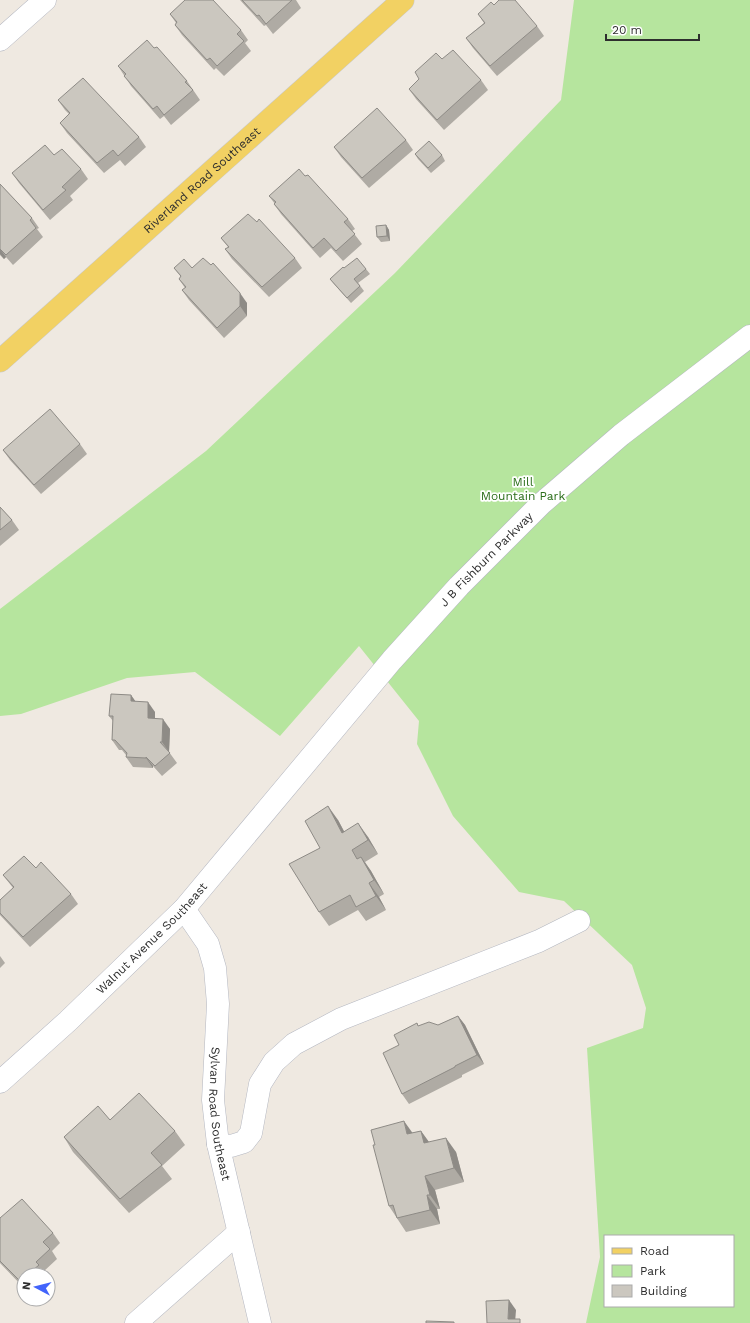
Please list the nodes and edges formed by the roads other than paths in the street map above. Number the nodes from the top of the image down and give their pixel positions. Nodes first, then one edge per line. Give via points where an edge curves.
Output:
1 (46, 0) edge
2 (404, 0) edge
3 (0, 40) edge
4 (750, 336) edge
5 (0, 361) edge
6 (290, 783) joint
7 (184, 909) junction
8 (579, 921) dead end
9 (0, 1082) edge
10 (218, 1144) junction
11 (239, 1232) junction
12 (136, 1323) edge
13 (260, 1323) edge

1 - 3 street
2 - 5 main road, Riverland Road Southeast
4 - 6 street, J B Fishburn Parkway via 621,435 541,504 443,603
6 - 7 street, Walnut Avenue Southeast
7 - 9 street, Walnut Avenue Southeast via 68,1021
7 - 10 street, Sylvan Road Southeast via 208,944 215,968 218,1004 213,1100
8 - 10 street via 539,941 341,1019 294,1044 274,1062 260,1084 251,1133 244,1142 231,1146
10 - 11 street, Sylvan Road Southeast
11 - 12 street
11 - 13 street, Sylvan Road Southeast

